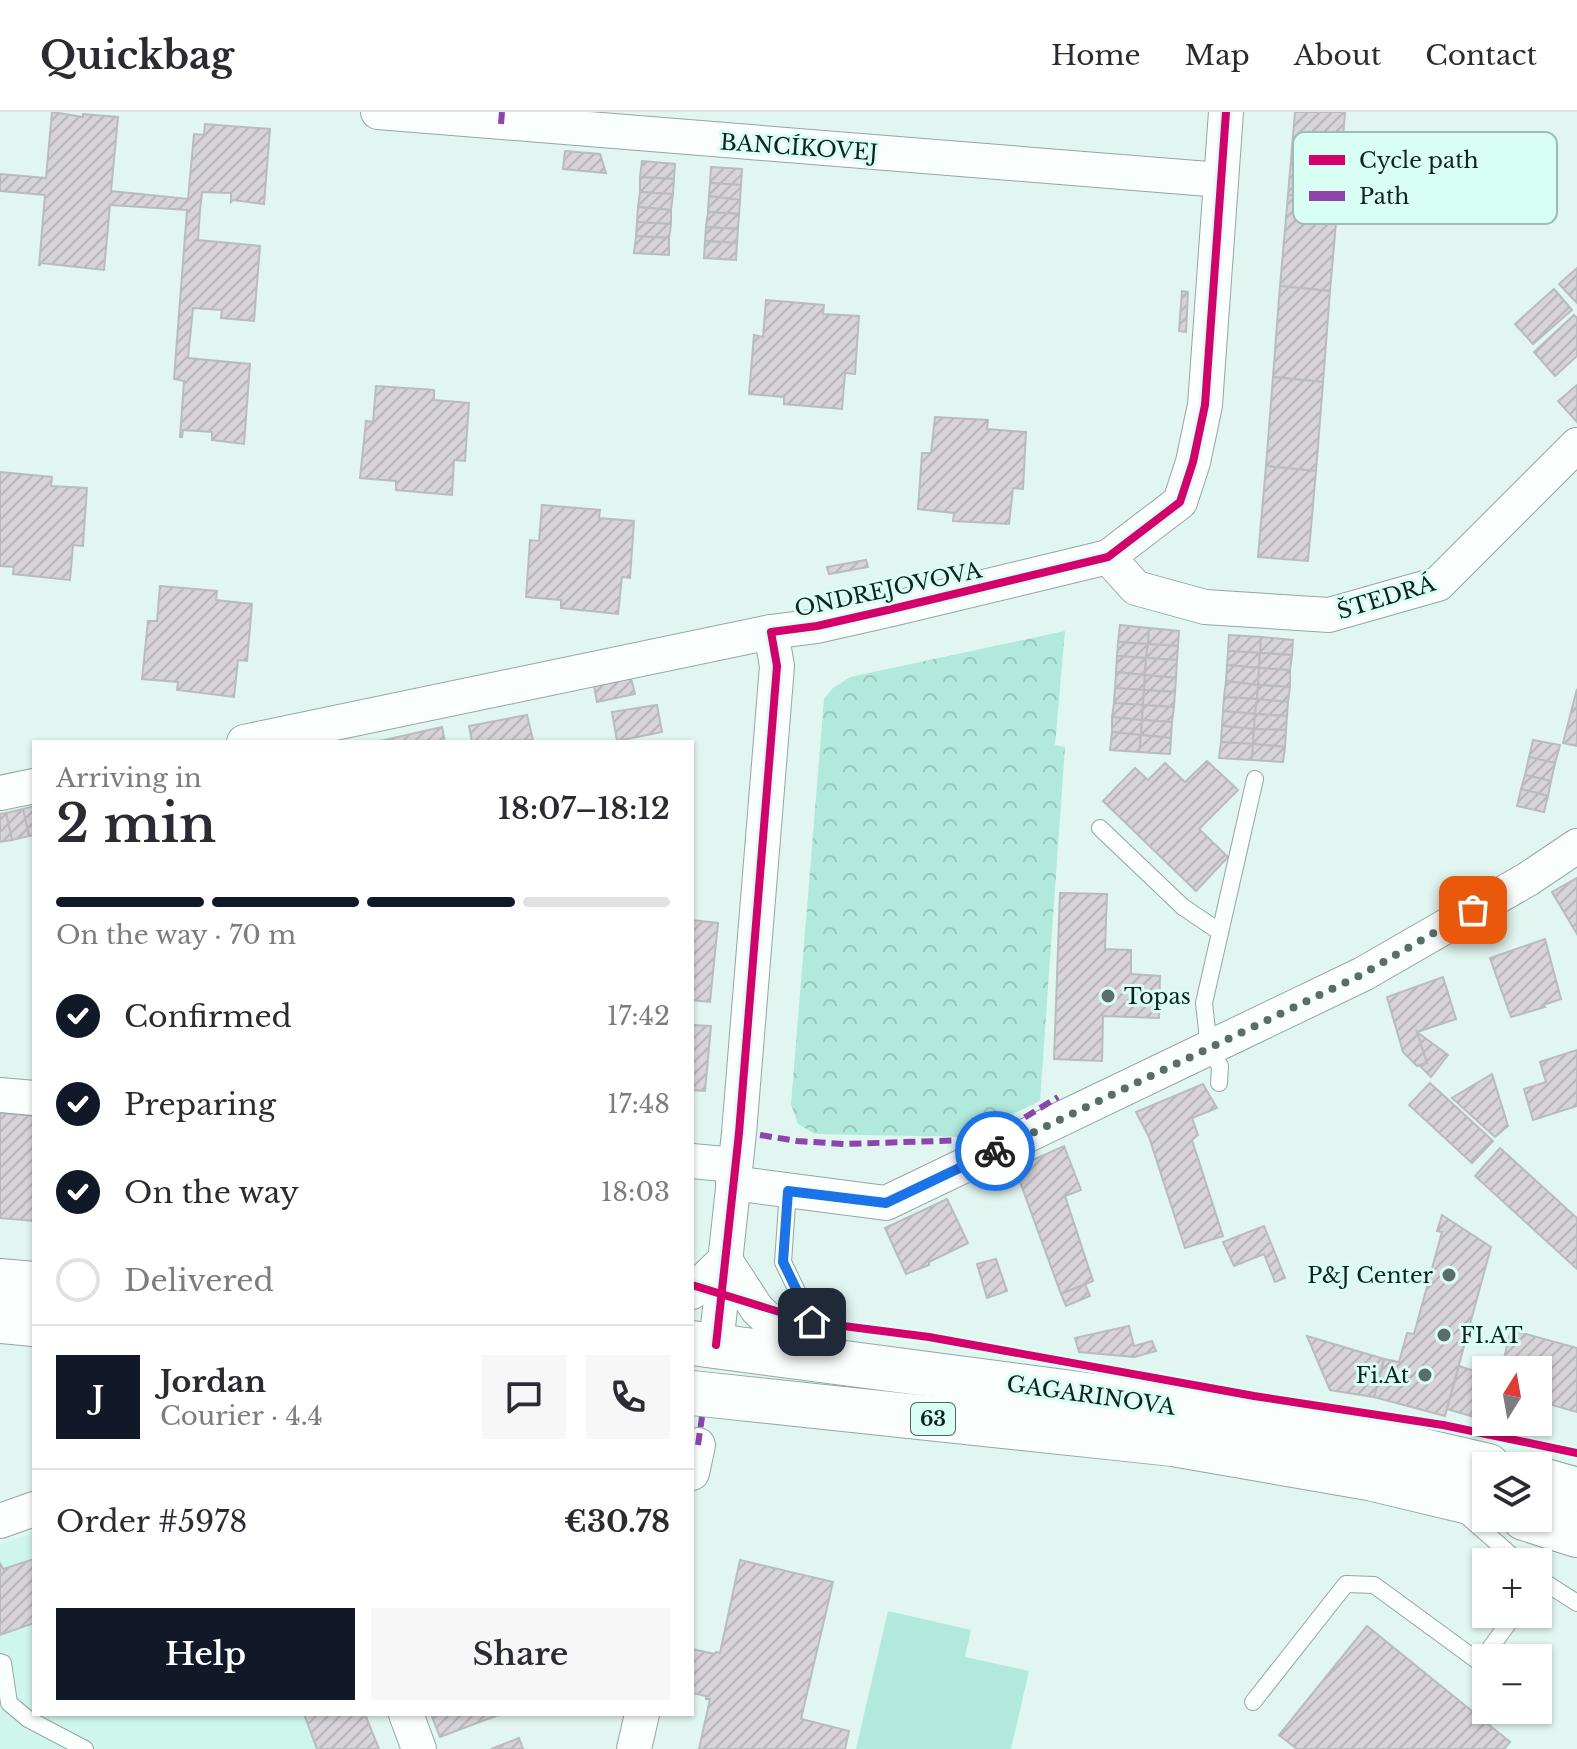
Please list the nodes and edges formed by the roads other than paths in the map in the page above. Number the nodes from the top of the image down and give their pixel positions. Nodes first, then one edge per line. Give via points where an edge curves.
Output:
1 (378, 112) edge
2 (1226, 112) edge
3 (502, 118) edge
4 (1221, 180) junction
5 (1577, 445) edge
6 (1108, 557) junction
7 (771, 632) junction
8 (254, 740) edge
9 (1255, 779) dead end
10 (32, 786) edge
11 (0, 793) edge
12 (1100, 828) dead end
13 (1577, 846) edge
14 (1220, 932) junction
15 (1209, 1048) junction
16 (1219, 1083) dead end
17 (0, 1095) edge
18 (32, 1098) edge
19 (694, 1162) edge
20 (734, 1174) junction
21 (788, 1191) junction
22 (725, 1260) junction
23 (0, 1281) edge
24 (32, 1284) edge
25 (694, 1290) edge
26 (0, 1321) edge
27 (32, 1324) edge
28 (810, 1340) junction
29 (700, 1348) edge
30 (694, 1393) edge
31 (773, 1401) junction
32 (1472, 1462) edge
33 (1552, 1483) edge
34 (1577, 1490) edge
35 (1443, 1494) junction
36 (1472, 1502) edge
37 (32, 1510) edge
38 (0, 1521) edge
39 (1552, 1527) edge
40 (1577, 1535) edge
41 (1503, 1548) edge
42 (1552, 1589) edge
43 (1577, 1603) edge
44 (1472, 1656) edge
45 (0, 1662) edge
46 (1253, 1702) dead end
47 (407, 1716) edge
48 (642, 1716) edge
49 (85, 1749) edge
50 (419, 1749) edge
51 (634, 1749) edge

1 - 3 street, BANCÍKOVEJ
2 - 4 street, ONDREJOVOVA
3 - 4 street, BANCÍKOVEJ
4 - 6 street, ONDREJOVOVA via 1205,405 1193,462 1180,502
5 - 6 street, ŠTEDRÁ via 1438,584 1329,615 1205,607 1136,588
6 - 7 street, ONDREJOVOVA via 817,626
7 - 8 street, ONDREJOVOVA
7 - 20 street, ONDREJOVOVA via 777,666
9 - 14 lane
10 - 11 street
12 - 14 lane via 1183,907
13 - 15 street via 1363,974
14 - 15 lane via 1204,1003
15 - 16 lane via 1220,1066
15 - 21 street via 886,1203
17 - 18 street
19 - 20 street
20 - 21 street
20 - 22 street, ONDREJOVOVA
21 - 28 lane via 783,1262
22 - 25 street
22 - 28 street via 757,1309
22 - 29 street, ONDREJOVOVA
23 - 24 main road
26 - 27 main road
28 - 29 main road, GAGARINOVA / 63
28 - 32 main road, GAGARINOVA / 63
29 - 31 main road via 747,1390
30 - 31 main road, GAGARINOVA / 63
31 - 35 main road, GAGARINOVA / 63 via 1173,1444
33 - 34 main road
35 - 36 main road, GAGARINOVA / 63
35 - 41 lane
37 - 38 street
39 - 40 main road
42 - 43 lane
44 - 46 lane via 1374,1585 1346,1584
45 - 49 lane via 9,1703
47 - 50 street
48 - 51 street

